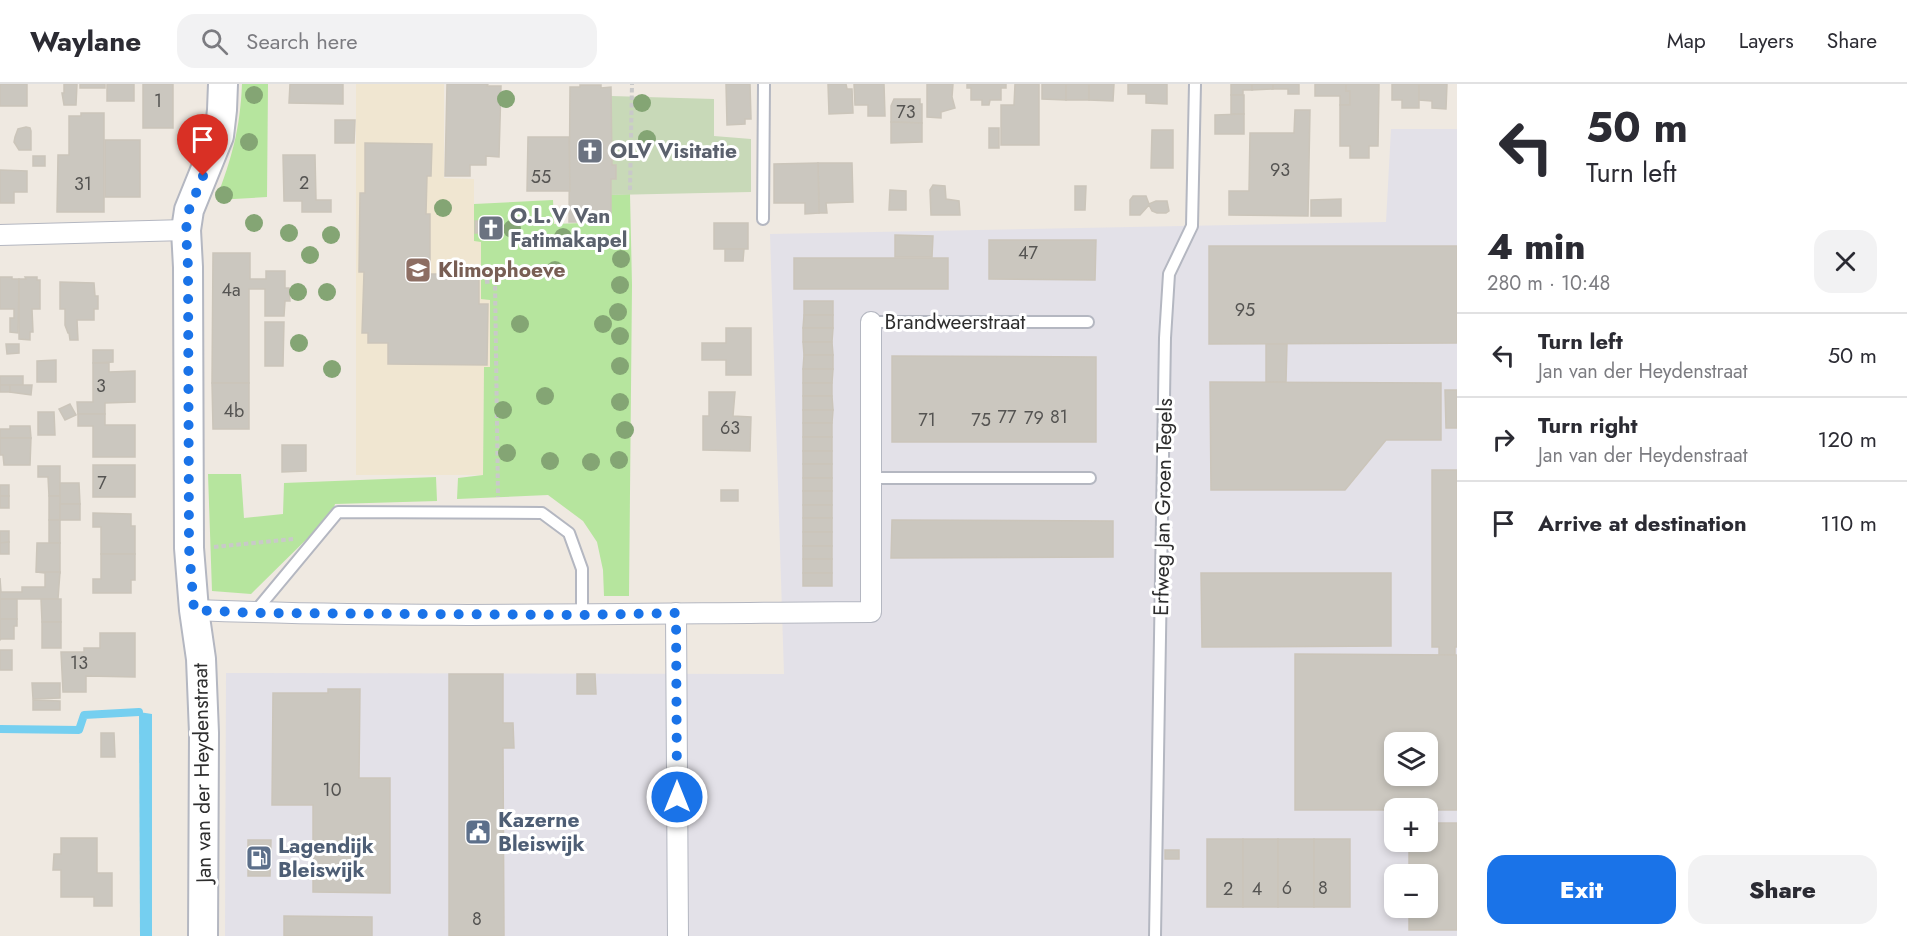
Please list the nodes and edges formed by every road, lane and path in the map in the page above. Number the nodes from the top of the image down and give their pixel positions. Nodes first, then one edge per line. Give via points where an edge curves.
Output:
1 (223, 84) edge
2 (632, 84) edge
3 (764, 84) edge
4 (1195, 84) edge
5 (630, 190) dead end
6 (763, 219) dead end
7 (186, 230) junction
8 (0, 235) edge
9 (485, 282) dead end
10 (871, 322) joint
11 (1088, 322) dead end
12 (871, 478) junction
13 (1090, 478) dead end
14 (498, 513) junction
15 (299, 538) dead end
16 (189, 548) junction
17 (194, 610) junction
18 (254, 613) junction
19 (676, 613) junction
20 (582, 615) junction
21 (203, 936) edge
22 (678, 936) edge
23 (1155, 936) edge

1 - 7 street, Jan van der Heydenstraat via 219,136 189,210
2 - 5 path
3 - 6 lane
4 - 23 lane, Erfweg Jan Groen Tegels via 1192,226 1169,274 1165,338
7 - 8 street
7 - 16 street, Jan van der Heydenstraat
9 - 14 path via 495,281
10 - 11 lane, Brandweerstraat
10 - 12 street, Brandweerstraat
12 - 13 lane
12 - 19 street, Brandweerstraat via 872,612
14 - 18 lane via 338,512
14 - 20 lane via 542,513 569,533 582,569
15 - 16 path
16 - 17 street, Jan van der Heydenstraat
17 - 18 street
17 - 21 street, Jan van der Heydenstraat via 201,659 204,733
18 - 20 street
19 - 20 street
19 - 22 street

